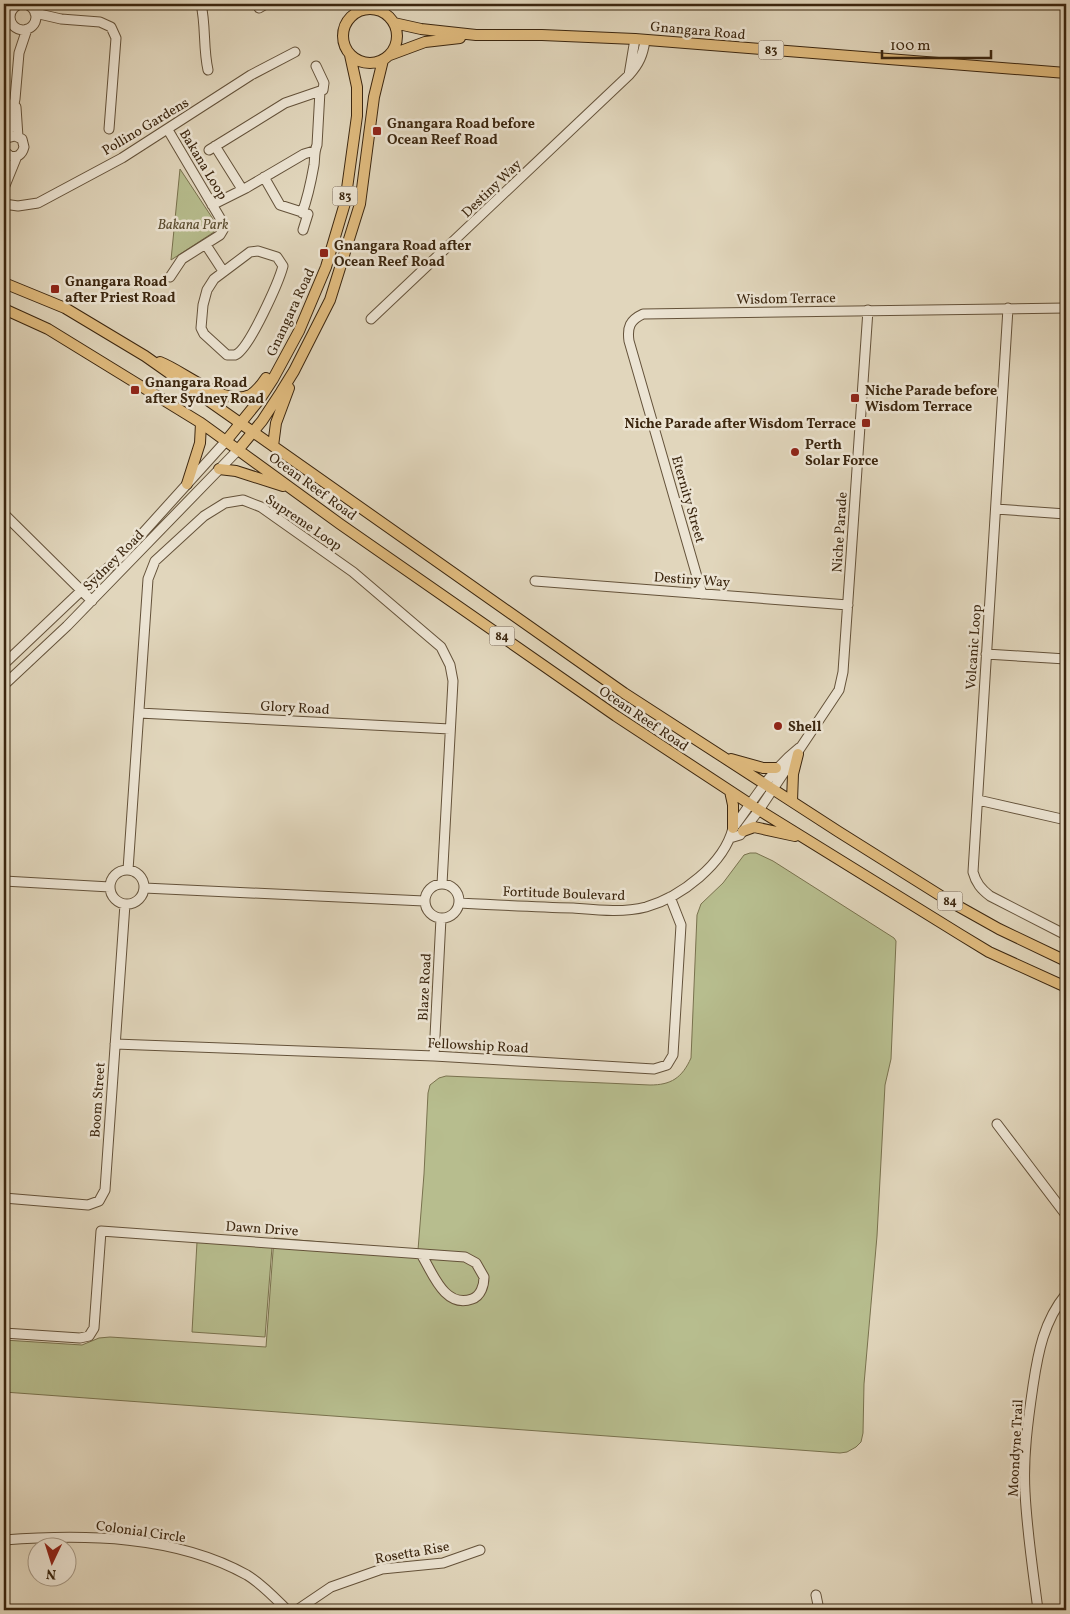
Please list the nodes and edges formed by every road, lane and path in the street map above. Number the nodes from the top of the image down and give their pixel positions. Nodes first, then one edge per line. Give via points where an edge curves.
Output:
1 (4, 4) edge
2 (201, 4) edge
3 (359, 4) edge
4 (388, 4) edge
5 (23, 5) edge
6 (36, 13) junction
7 (352, 16) junction
8 (61, 19) junction
9 (10, 21) edge
10 (392, 21) junction
11 (31, 26) junction
12 (476, 35) junction
13 (640, 40) junction
14 (295, 52) dead end
15 (19, 53) junction
16 (350, 55) junction
17 (386, 58) junction
18 (316, 66) dead end
19 (208, 70) dead end
20 (1066, 73) edge
21 (320, 91) junction
22 (15, 99) junction
23 (109, 129) dead end
24 (168, 130) junction
25 (18, 137) junction
26 (5, 141) edge
27 (314, 151) junction
28 (5, 152) edge
29 (17, 156) junction
30 (9, 176) junction
31 (264, 178) junction
32 (4, 188) edge
33 (242, 189) junction
34 (4, 204) edge
35 (212, 205) junction
36 (302, 213) junction
37 (304, 230) dead end
38 (206, 245) junction
39 (223, 271) junction
40 (170, 277) dead end
41 (4, 283) edge
42 (1008, 308) junction
43 (1066, 308) edge
44 (4, 309) edge
45 (868, 310) junction
46 (371, 319) dead end
47 (630, 324) joint
48 (299, 331) junction
49 (145, 356) junction
50 (294, 371) junction
51 (201, 423) junction
52 (240, 424) junction
53 (253, 432) junction
54 (226, 441) junction
55 (273, 446) junction
56 (238, 450) junction
57 (219, 469) junction
58 (188, 484) junction
59 (294, 489) junction
60 (996, 509) junction
61 (4, 514) edge
62 (1066, 514) edge
63 (535, 581) dead end
64 (82, 590) junction
65 (702, 594) junction
66 (92, 601) junction
67 (848, 605) junction
68 (986, 654) junction
69 (1066, 659) edge
70 (4, 664) edge
71 (4, 685) edge
72 (139, 713) junction
73 (450, 729) junction
74 (803, 744) junction
75 (798, 754) junction
76 (723, 757) junction
77 (776, 768) junction
78 (769, 787) junction
79 (730, 791) junction
80 (978, 800) junction
81 (792, 801) junction
82 (755, 807) junction
83 (1066, 820) edge
84 (735, 832) junction
85 (804, 837) junction
86 (128, 870) junction
87 (4, 881) edge
88 (442, 884) junction
89 (110, 887) junction
90 (144, 888) junction
91 (670, 897) junction
92 (424, 901) junction
93 (459, 903) junction
94 (125, 904) junction
95 (441, 918) junction
96 (1066, 935) edge
97 (1066, 961) edge
98 (1066, 987) edge
99 (115, 1044) junction
100 (434, 1056) junction
101 (997, 1124) dead end
102 (4, 1198) edge
103 (1066, 1215) edge
104 (421, 1254) junction
105 (1066, 1294) edge
106 (4, 1333) edge
107 (4, 1540) edge
108 (480, 1550) dead end
109 (816, 1595) dead end
110 (287, 1610) edge
111 (297, 1610) edge
112 (818, 1610) edge
113 (1038, 1610) edge

1 - 5 street
2 - 19 street
3 - 7 main road
4 - 10 main road
5 - 6 street
5 - 9 street via 11,14
6 - 8 street
6 - 11 street
7 - 10 main road, 83 via 376,10
7 - 16 main road, 83 via 343,39
8 - 11 street
8 - 23 street via 100,22 111,27 116,38
9 - 11 street via 22,30
9 - 15 street
10 - 12 main road, Gnangara Road / 83 via 421,29
10 - 17 main road, 83 via 396,43
11 - 15 street
12 - 13 main road, Gnangara Road / 83
12 - 17 main road, Gnangara Road / 83 via 425,42
13 - 20 main road, Gnangara Road / 83
13 - 46 street, Destiny Way via 629,75
14 - 24 street, Pollino Gardens via 251,75
15 - 22 street
16 - 17 main road, 83 via 370,63
16 - 48 main road, Gnangara Road / 83 via 357,88 356,116 344,203 326,267
17 - 50 main road, Gnangara Road / 83 via 374,96 360,204 330,300
18 - 21 street via 324,85
21 - 27 street
21 - 33 street via 285,103 212,148
22 - 25 street
22 - 26 street
24 - 34 street, Pollino Gardens via 38,204
24 - 35 street, Bakana Loop
25 - 26 street
25 - 29 street via 24,147
27 - 31 street
27 - 36 street via 308,197
28 - 29 street
28 - 30 street
29 - 30 street
30 - 32 street
31 - 33 street
31 - 36 street via 280,205
33 - 35 street
35 - 38 street, Bakana Loop via 223,223 223,230
36 - 37 street via 308,214
38 - 39 street
38 - 40 street, Bakana Loop via 182,259
39 - 39 street via 207,290 201,328 209,340 227,355 236,354 243,348 254,331 284,266 277,257 258,251 250,252
41 - 49 main road, 83 via 65,308
42 - 43 street, Wisdom Terrace
42 - 45 street, Wisdom Terrace
42 - 60 street, Volcanic Loop
44 - 51 main road via 48,328
45 - 47 street, Wisdom Terrace via 643,314
45 - 67 street, Niche Parade
47 - 65 street, Eternity Street via 629,341
48 - 49 main road, 83 via 259,388 237,398 206,387 173,367
48 - 52 main road, Gnangara Road / 83 via 273,379
49 - 52 main road, 84
50 - 53 main road, Gnangara Road / 83
50 - 55 main road via 276,423
51 - 54 main road
51 - 58 main road via 200,443
52 - 53 main road, Ocean Reef Road / 84
52 - 54 main road, Gnangara Road
53 - 55 main road, Ocean Reef Road / 84
53 - 56 main road, Gnangara Road / 83
54 - 56 main road, Ocean Reef Road
54 - 58 street, Sydney Road
55 - 76 main road, Ocean Reef Road / 84 via 624,693
56 - 57 street, Sydney Road
56 - 59 main road, Ocean Reef Road / 84
57 - 59 main road
57 - 66 street, Sydney Road
58 - 64 street, Sydney Road via 122,555
59 - 79 main road, Ocean Reef Road / 84 via 616,716
60 - 62 street
60 - 68 street, Volcanic Loop
61 - 64 street
63 - 65 street, Destiny Way
64 - 66 street
64 - 70 street, Sydney Road
65 - 67 street, Destiny Way
66 - 71 street, Sydney Road
67 - 74 street, Niche Parade via 839,690
68 - 69 street
68 - 80 street, Volcanic Loop
72 - 73 street, Glory Road
72 - 73 street, Supreme Loop via 148,579 156,561 204,516 225,502 243,500 261,507 353,572 440,647 450,665 453,681
72 - 86 street, Supreme Loop
73 - 88 street, Supreme Loop
74 - 75 street, Niche Parade
74 - 77 street, Niche Parade
75 - 78 street, Niche Parade
75 - 81 main road
76 - 77 main road via 763,768
76 - 78 main road, Ocean Reef Road / 84
77 - 78 street, Niche Parade
78 - 81 main road, Ocean Reef Road / 84
78 - 82 street, Niche Parade
79 - 82 main road, Ocean Reef Road / 84
79 - 84 main road
80 - 83 street
80 - 96 street, Volcanic Loop via 973,872 980,887 990,896
81 - 97 main road, Ocean Reef Road / 84 via 982,920
82 - 84 street, Fortitude Boulevard
82 - 85 main road, Ocean Reef Road / 84
84 - 85 main road via 759,827
84 - 91 street, Fortitude Boulevard via 708,869 688,888
85 - 98 main road, Ocean Reef Road / 84 via 989,952
86 - 89 street via 113,876
86 - 90 street via 142,878
87 - 89 street
88 - 92 street via 432,887
88 - 93 street via 453,888
89 - 94 street via 113,898
90 - 92 street
90 - 94 street via 140,899
91 - 93 street, Fortitude Boulevard via 645,907 612,910
91 - 100 street, Fellowship Road via 681,925 673,1055 667,1066 654,1069
92 - 95 street via 428,912
93 - 95 street via 454,913
94 - 99 street, Boom Street
95 - 100 street, Blaze Road
99 - 100 street, Fellowship Road
99 - 102 street, Boom Street via 104,1190 99,1201 88,1205
101 - 103 street
104 - 104 street, Dawn Drive via 465,1257 476,1263 484,1277 482,1290 471,1300 457,1300 440,1288
104 - 106 street, Dawn Drive via 101,1230 94,1328 89,1336
105 - 113 street, Moondyne Trail via 1046,1326 1038,1353 1026,1450 1025,1491
107 - 110 street, Colonial Circle via 84,1537 174,1548 213,1558 249,1576
108 - 111 street, Rosetta Rise via 443,1563 382,1569 330,1586
109 - 112 street

